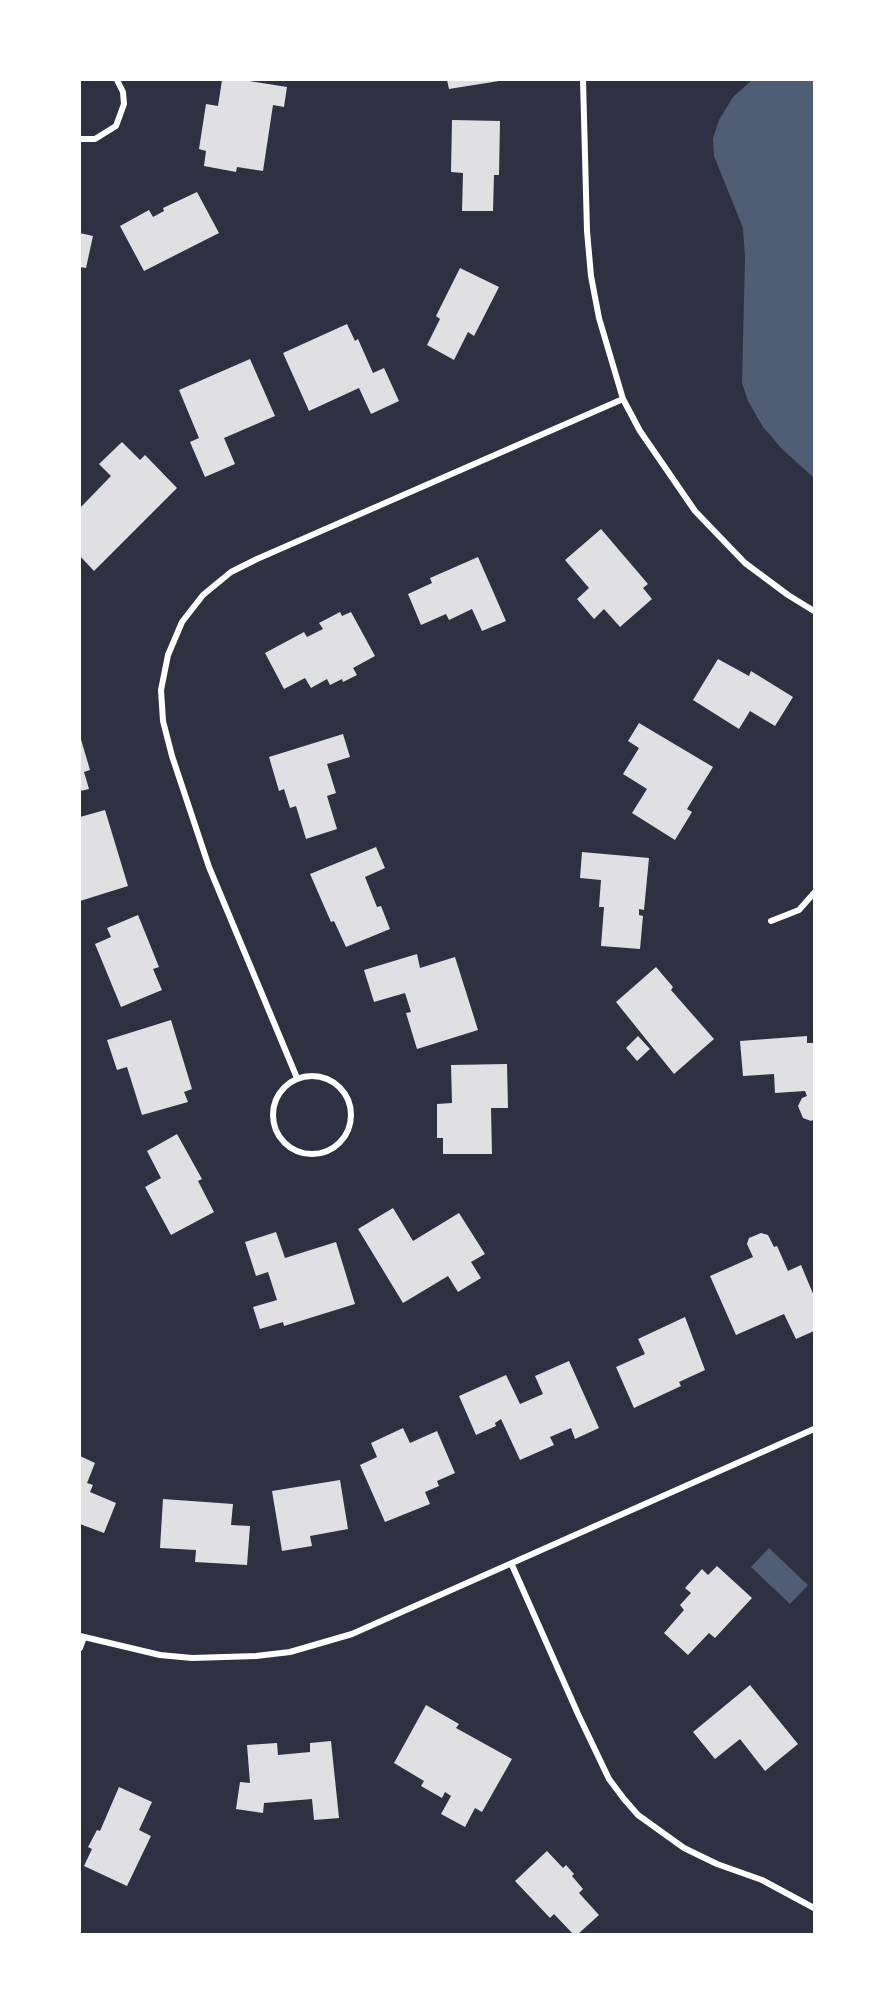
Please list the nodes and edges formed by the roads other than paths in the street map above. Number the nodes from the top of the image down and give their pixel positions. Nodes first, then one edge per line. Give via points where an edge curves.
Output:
1 (117, 80) edge
2 (583, 80) edge
3 (80, 139) edge
4 (623, 399) junction
5 (814, 611) edge
6 (814, 893) edge
7 (771, 921) dead end
8 (297, 1078) junction
9 (814, 1429) edge
10 (512, 1564) junction
11 (82, 1636) edge
12 (80, 1648) edge
13 (814, 1908) edge

1 - 3 street via 124,104 116,126 95,139
2 - 4 street via 591,276
4 - 5 street via 640,431 695,511 745,563
4 - 8 street via 256,559 231,572 203,595 182,622 168,655 161,690 163,721 209,867
6 - 7 street via 799,910
8 - 8 street via 286,1085 273,1107 277,1133 295,1151 321,1154 333,1149 350,1129 350,1104 335,1083 310,1075
9 - 10 street
10 - 11 street via 352,1634 290,1652 192,1658 160,1655
10 - 13 street via 609,1779 638,1815 684,1848 762,1880
11 - 12 street

